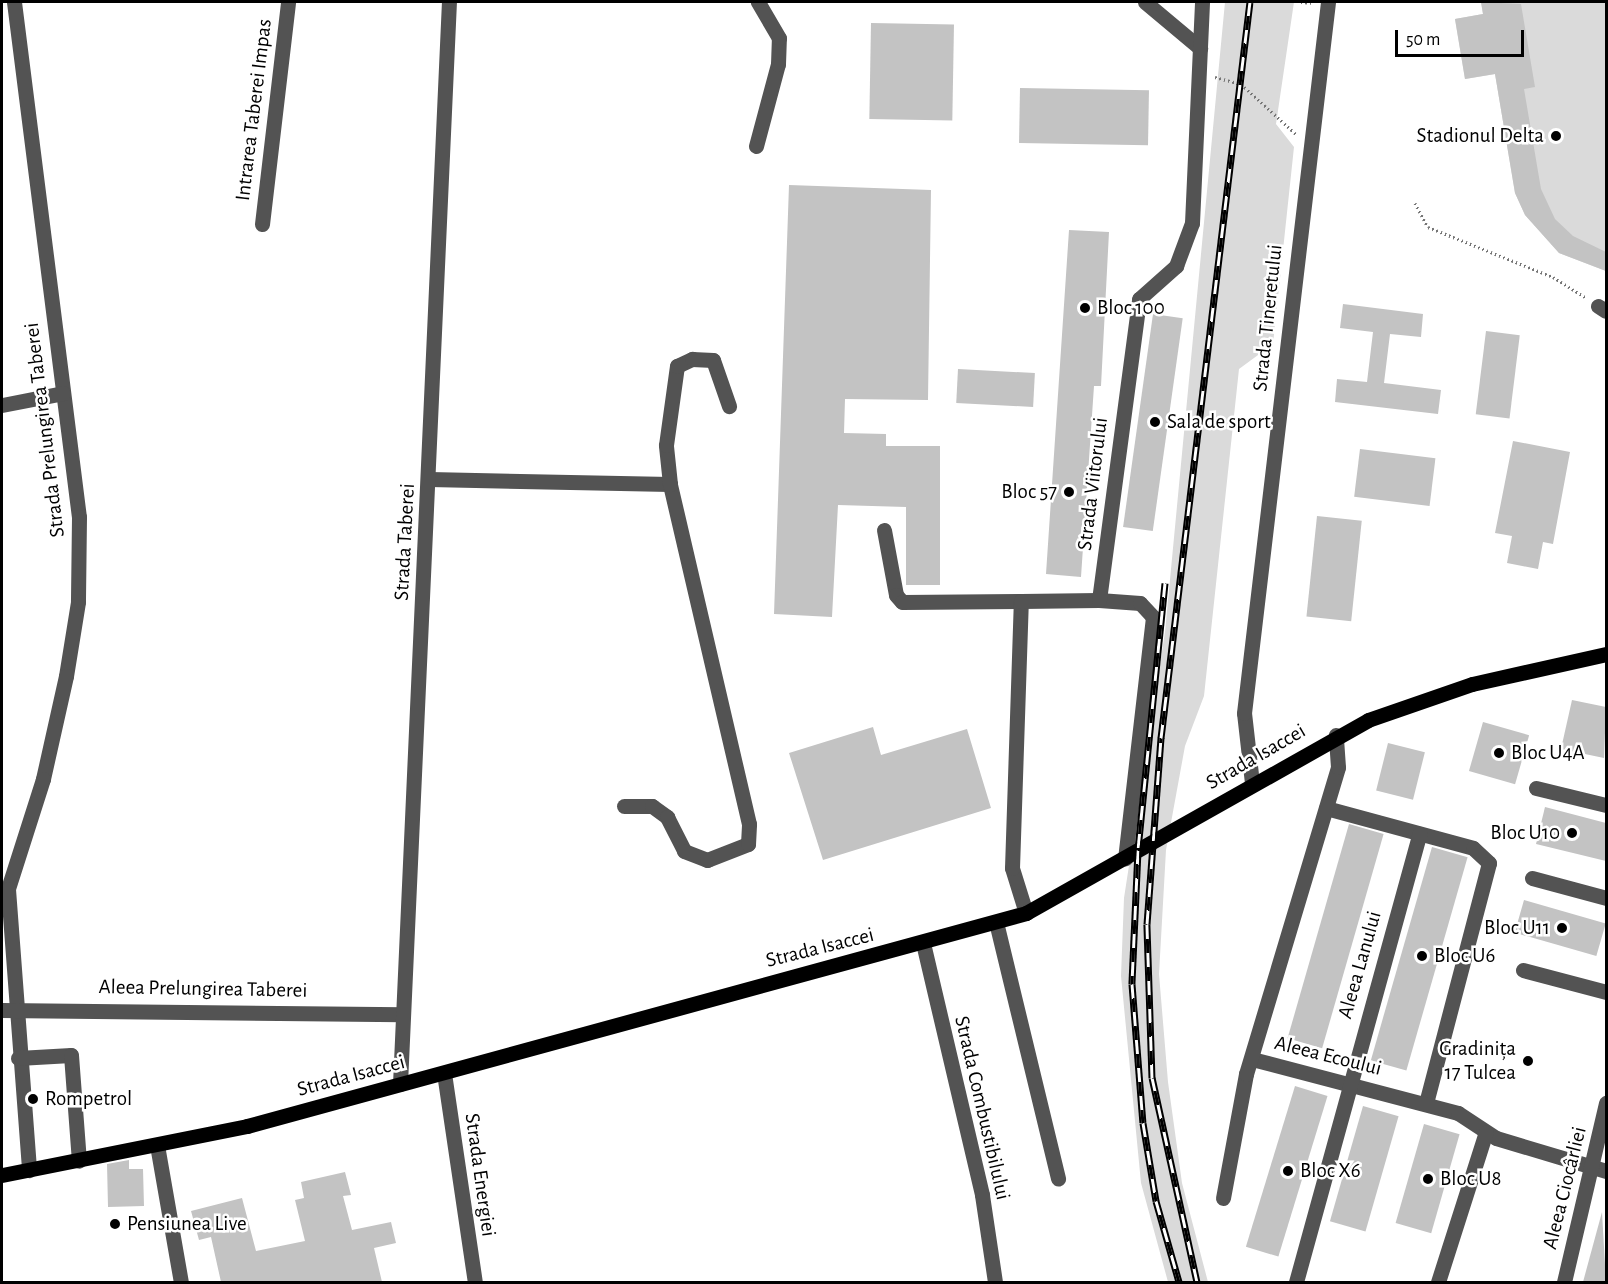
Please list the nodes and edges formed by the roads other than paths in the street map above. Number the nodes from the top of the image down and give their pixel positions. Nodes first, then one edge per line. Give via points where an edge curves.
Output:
1 (14, 2) edge
2 (288, 2) edge
3 (449, 2) edge
4 (758, 2) edge
5 (1145, 2) edge
6 (1202, 2) edge
7 (1328, 2) edge
8 (1200, 48) junction
9 (756, 146) dead end
10 (262, 224) dead end
11 (63, 393) junction
12 (2, 405) edge
13 (729, 406) dead end
14 (429, 479) junction
15 (670, 484) junction
16 (884, 530) dead end
17 (1099, 600) junction
18 (1021, 601) junction
19 (1606, 654) edge
20 (1336, 735) junction
21 (1252, 783) junction
22 (1536, 788) dead end
23 (1606, 805) edge
24 (624, 806) dead end
25 (1326, 808) junction
26 (1419, 834) junction
27 (1125, 858) junction
28 (1532, 878) dead end
29 (1606, 898) edge
30 (1026, 914) junction
31 (996, 922) junction
32 (923, 943) junction
33 (1523, 970) dead end
34 (1606, 992) edge
35 (8, 1010) edge
36 (403, 1014) junction
37 (18, 1058) junction
38 (1252, 1059) junction
39 (444, 1073) junction
40 (1348, 1083) junction
41 (400, 1084) junction
42 (1426, 1103) junction
43 (1606, 1103) edge
44 (1486, 1132) junction
45 (157, 1145) junction
46 (79, 1161) junction
47 (1600, 1169) edge
48 (29, 1170) junction
49 (2, 1175) edge
50 (1058, 1179) dead end
51 (1223, 1198) dead end
52 (181, 1282) edge
53 (475, 1282) edge
54 (995, 1282) edge
55 (1296, 1282) edge
56 (1438, 1282) edge
57 (1564, 1282) edge

1 - 11 street, Strada Prelungirea Taberei
2 - 10 street, Intrarea Taberei Impas
3 - 14 street, Strada Taberei
4 - 9 street via 779,38 778,64
5 - 8 street
6 - 8 street, Strada Viitorului
7 - 21 street, Strada Tineretului via 1244,713
8 - 17 street, Strada Viitorului via 1189,242 1176,266 1139,299
11 - 12 street
11 - 35 street, Strada Prelungirea Taberei via 80,517 78,602 43,779 8,890
13 - 15 street via 713,360 692,359 676,366 669,390 666,445
14 - 15 street
14 - 36 street, Strada Taberei
15 - 24 street via 749,824 747,844 707,860 684,851 667,817 652,806
16 - 18 street via 896,595 902,602
17 - 18 street
17 - 27 street via 1140,603 1153,617
18 - 30 street via 1012,868
19 - 20 main road, Strada Isaccei via 1472,684
20 - 21 main road, Strada Isaccei
20 - 25 street, Aleea Ecoului via 1338,767
21 - 27 main road, Strada Isaccei
22 - 23 street
25 - 26 street
25 - 38 street, Aleea Ecoului
26 - 40 street, Aleea Lanului
26 - 42 street via 1473,848 1486,858 1489,870
27 - 30 main road, Strada Isaccei
28 - 29 street
30 - 31 main road, Strada Isaccei
31 - 32 main road, Strada Isaccei
31 - 50 street
32 - 39 main road, Strada Isaccei
32 - 54 street, Strada Combustibilului via 982,1195
33 - 34 street
35 - 36 street, Aleea Prelungirea Taberei
35 - 37 street, Strada Prelungirea Taberei
36 - 41 street, Strada Taberei
37 - 46 street via 71,1056
37 - 48 street, Strada Prelungirea Taberei
38 - 40 street, Aleea Ecoului
38 - 51 street
39 - 41 main road, Strada Isaccei
39 - 53 street, Strada Energiei
40 - 42 street, Aleea Ecoului
40 - 55 street, Aleea Lanului
41 - 45 main road, Strada Isaccei
42 - 44 street, Aleea Ecoului via 1458,1113
43 - 47 street, Aleea Ciocârliei
44 - 47 street, Aleea Ecoului
44 - 56 street
45 - 46 main road, Strada Isaccei
45 - 52 street
46 - 48 main road, Strada Isaccei
47 - 57 street, Aleea Ciocârliei
48 - 49 main road, Strada Isaccei

